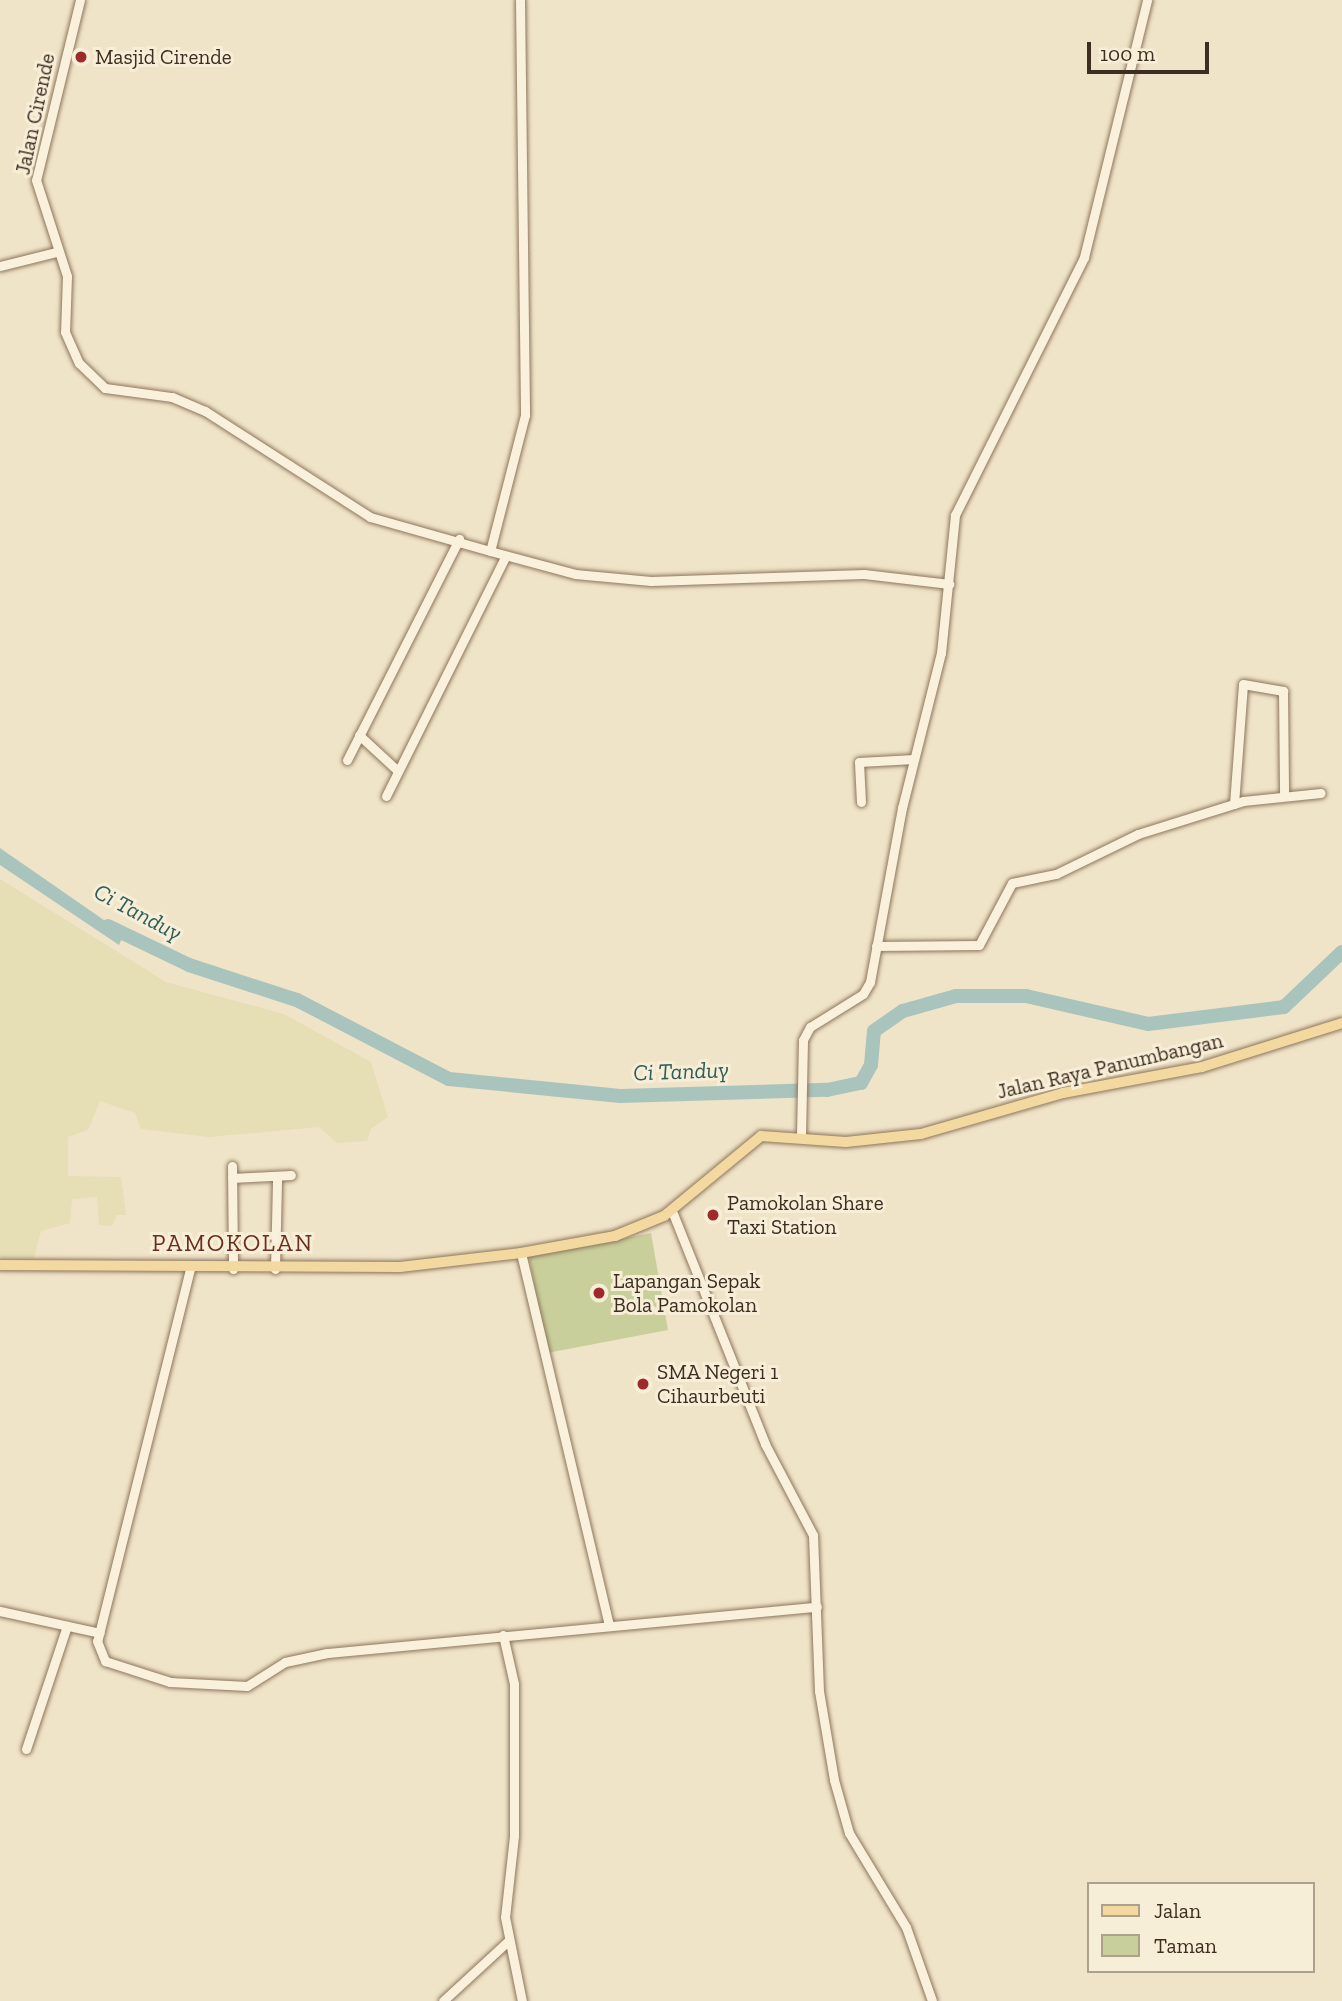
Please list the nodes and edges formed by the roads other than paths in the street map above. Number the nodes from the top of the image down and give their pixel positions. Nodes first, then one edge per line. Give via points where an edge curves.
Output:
1 (80, 0) edge
2 (520, 0) edge
3 (1147, 0) edge
4 (56, 252) junction
5 (0, 266) edge
6 (459, 539) junction
7 (490, 551) junction
8 (505, 557) junction
9 (949, 584) junction
10 (359, 735) junction
11 (347, 760) dead end
12 (914, 760) junction
13 (398, 771) junction
14 (1283, 793) junction
15 (1321, 793) dead end
16 (386, 796) dead end
17 (861, 802) dead end
18 (1234, 804) junction
19 (876, 946) junction
20 (1342, 1023) edge
21 (801, 1136) junction
22 (232, 1166) dead end
23 (291, 1175) dead end
24 (232, 1178) junction
25 (277, 1178) junction
26 (672, 1211) junction
27 (521, 1253) junction
28 (0, 1265) edge
29 (190, 1269) junction
30 (233, 1269) junction
31 (275, 1269) junction
32 (817, 1607) junction
33 (0, 1611) edge
34 (608, 1622) junction
35 (67, 1626) junction
36 (100, 1633) junction
37 (503, 1635) junction
38 (26, 1749) dead end
39 (507, 1942) junction
40 (443, 2001) edge
41 (522, 2001) edge
42 (932, 2001) edge

1 - 4 street, Jalan Cirende via 36,176
2 - 7 street via 525,415
3 - 9 street via 1084,257 956,515
4 - 5 street
4 - 6 street, Jalan Cirende via 67,279 67,341 98,384 178,399 370,517
6 - 7 street, Jalan Cirende
6 - 10 street
7 - 8 street, Jalan Cirende
8 - 9 street, Jalan Cirende via 575,574 662,582 864,574
8 - 13 street
9 - 12 street via 940,653
10 - 11 street
10 - 13 street
12 - 17 street via 859,762
12 - 19 street
13 - 16 street
14 - 15 street
14 - 18 street
14 - 18 street via 1283,691 1242,684
18 - 19 street via 1121,841 1056,874 1012,883 979,946
19 - 21 street via 867,989 810,1027 800,1071
20 - 21 main road, Jalan Raya Panumbangan via 1202,1067 1063,1093 921,1134 846,1142
21 - 26 main road, Jalan Raya Panumbangan via 752,1140
22 - 24 street
23 - 25 street
24 - 25 street
24 - 30 street
25 - 31 street
26 - 27 main road, Jalan Raya Panumbangan via 615,1236
26 - 32 street via 765,1444 813,1535
27 - 31 main road, Jalan Raya Panumbangan via 400,1267
27 - 34 street
28 - 29 main road, Jalan Raya Panumbangan
29 - 30 main road, Jalan Raya Panumbangan
29 - 36 street
30 - 31 main road, Jalan Raya Panumbangan
32 - 34 street
32 - 42 street via 819,1691 849,1833 906,1927
33 - 35 street
34 - 37 street
35 - 36 street
35 - 38 street
36 - 37 street via 99,1656 105,1661 170,1682 224,1687 247,1686 297,1658
37 - 39 street via 514,1684
39 - 40 street
39 - 41 street

